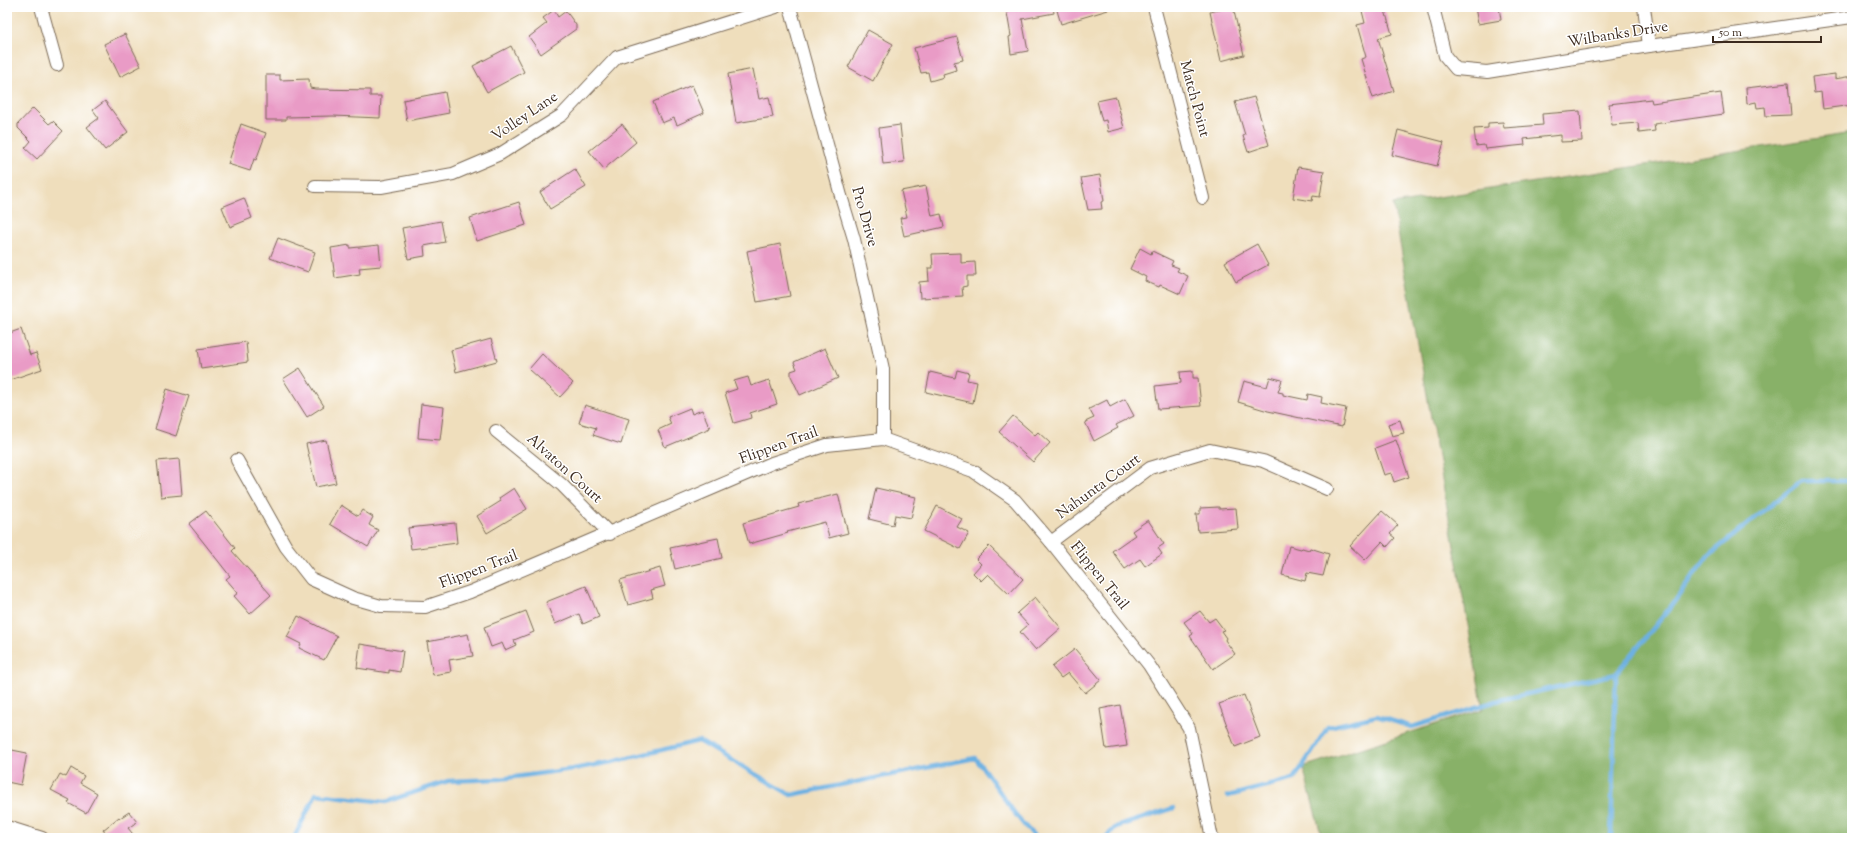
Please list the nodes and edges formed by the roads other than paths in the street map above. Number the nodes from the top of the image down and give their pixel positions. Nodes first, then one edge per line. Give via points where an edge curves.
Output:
1 (41, 7) edge
2 (776, 7) edge
3 (790, 7) edge
4 (1154, 7) edge
5 (1433, 7) edge
6 (1644, 7) edge
7 (1852, 17) edge
8 (1649, 46) junction
9 (57, 65) dead end
10 (315, 186) dead end
11 (1204, 198) dead end
12 (496, 431) dead end
13 (883, 439) junction
14 (237, 460) dead end
15 (1327, 489) dead end
16 (610, 534) junction
17 (1051, 542) junction
18 (7, 827) edge
19 (42, 838) edge
20 (1212, 838) edge

1 - 9 street
2 - 10 street, Volley Lane via 617,57 562,115 500,154 454,174 381,187
3 - 13 street, Pro Drive via 854,239 883,369
4 - 11 street, Match Point
5 - 8 street, Wilbanks Drive via 1445,56 1456,69 1487,72
6 - 8 street
7 - 8 street, Wilbanks Drive
12 - 16 street, Alvaton Court via 562,485
13 - 16 street, Flippen Trail via 827,445 772,462
13 - 17 street, Flippen Trail via 973,471 1015,500
14 - 16 street, Flippen Trail via 286,547 311,579 353,598 381,606 425,607 470,592
15 - 17 street, Nahunta Court via 1263,461 1210,450 1150,468
17 - 20 street, Flippen Trail via 1149,665 1189,728
18 - 19 street

